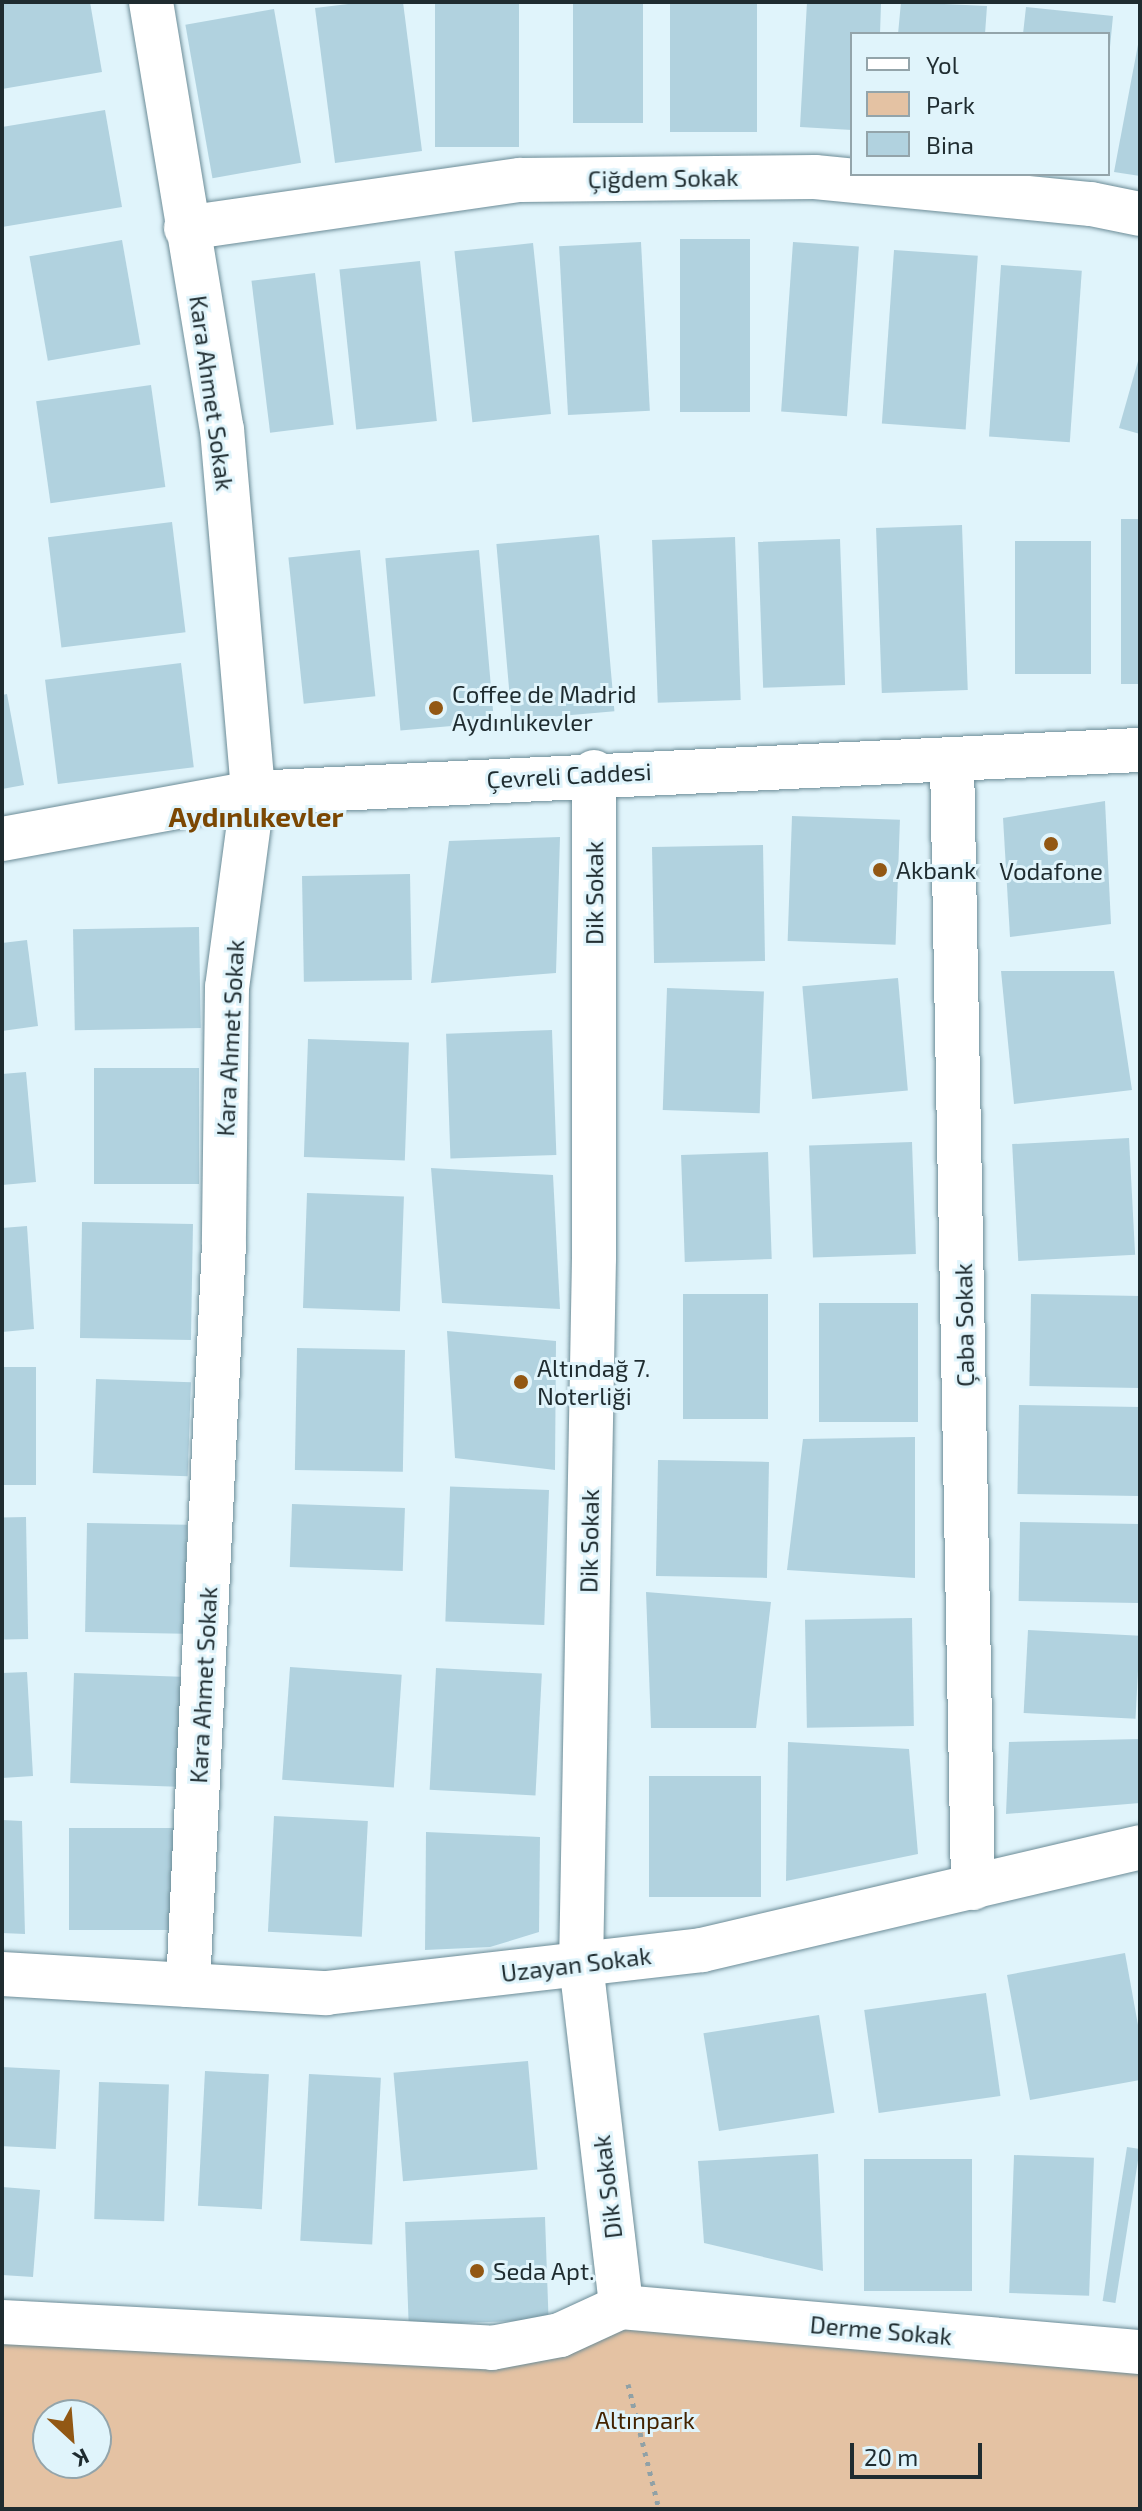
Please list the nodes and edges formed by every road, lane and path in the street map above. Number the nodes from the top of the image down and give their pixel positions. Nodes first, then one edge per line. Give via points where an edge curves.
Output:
1 (151, 2) edge
2 (1140, 214) edge
3 (186, 228) junction
4 (1140, 750) edge
5 (952, 761) junction
6 (594, 772) junction
7 (253, 793) junction
8 (2, 839) edge
9 (1140, 1847) edge
10 (973, 1888) junction
11 (581, 1964) junction
12 (2, 1974) edge
13 (188, 1985) junction
14 (621, 2307) junction
15 (2, 2322) edge
16 (1140, 2352) edge
17 (628, 2384) dead end
18 (659, 2509) edge

1 - 3 street, Kara Ahmet Sokak
2 - 3 street, Çiğdem Sokak via 1091,204 815,177 520,180
3 - 7 street, Kara Ahmet Sokak via 222,429
4 - 5 street, Çevreli Caddesi
5 - 6 street, Çevreli Caddesi
5 - 10 street, Çaba Sokak
6 - 7 street, Çevreli Caddesi
6 - 11 street, Dik Sokak via 594,1258
7 - 8 street, Çevreli Caddesi
7 - 13 street, Kara Ahmet Sokak via 227,987 224,1244
9 - 10 street, Uzayan Sokak
10 - 11 street, Uzayan Sokak via 702,1950
11 - 13 street, Uzayan Sokak via 326,1993
11 - 14 street, Dik Sokak
12 - 13 street, Uzayan Sokak
14 - 15 street via 560,2335 492,2348
14 - 16 street, Derme Sokak
17 - 18 path

